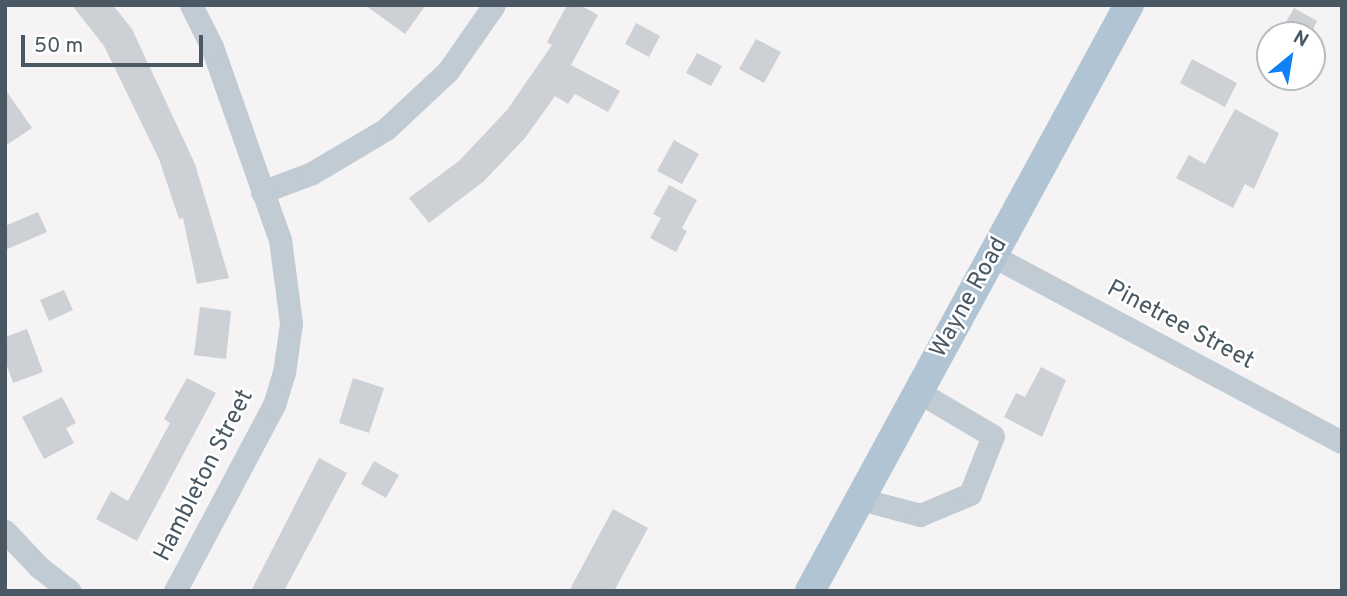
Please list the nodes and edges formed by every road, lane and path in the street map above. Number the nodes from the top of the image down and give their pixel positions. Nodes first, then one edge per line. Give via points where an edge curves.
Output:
1 (191, 5) edge
2 (494, 5) edge
3 (1129, 5) edge
4 (262, 192) junction
5 (993, 256) junction
6 (919, 392) junction
7 (1342, 442) edge
8 (860, 499) junction
9 (5, 531) edge
10 (70, 591) edge
11 (175, 591) edge
12 (810, 591) edge

1 - 4 street, Hambleton Street via 212,47
2 - 4 street via 449,71 386,129 312,173
3 - 5 main road, Wayne Road
4 - 11 street, Hambleton Street via 289,281 291,323 284,373 263,428
5 - 6 main road, Wayne Road
5 - 7 street, Pinetree Street
6 - 8 main road, Wayne Road
6 - 8 street via 993,436 970,494 920,515
8 - 12 main road, Wayne Road
9 - 10 street

